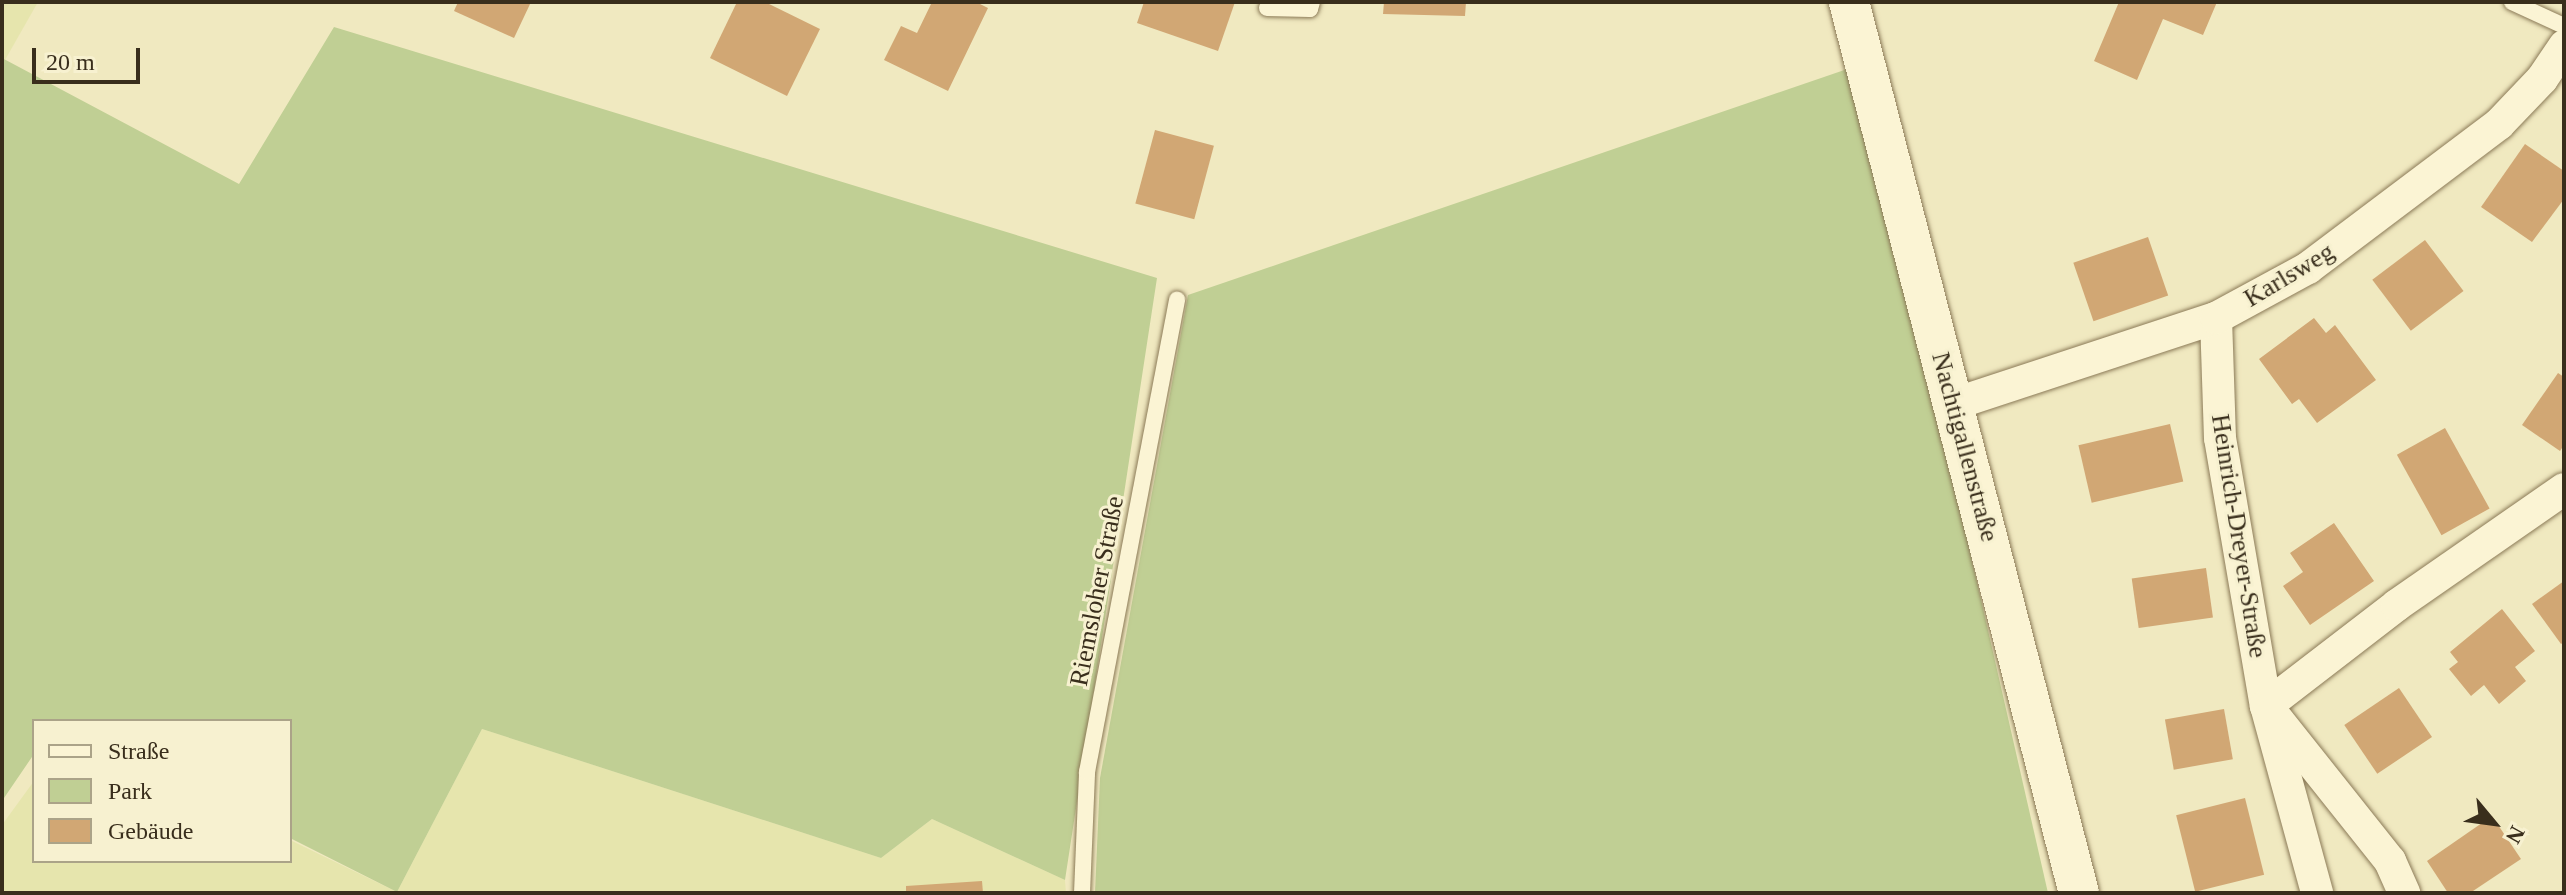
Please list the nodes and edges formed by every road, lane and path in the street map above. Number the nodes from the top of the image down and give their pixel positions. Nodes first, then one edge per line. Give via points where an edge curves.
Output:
1 (1312, 2) edge
2 (1849, 2) edge
3 (2512, 2) edge
4 (1267, 8) dead end
5 (2564, 26) edge
6 (2564, 46) edge
7 (1177, 300) dead end
8 (2216, 318) junction
9 (1954, 404) junction
10 (2564, 489) edge
11 (2266, 706) junction
12 (1082, 893) edge
13 (2079, 893) edge
14 (2317, 893) edge
15 (2404, 893) edge

1 - 4 lane via 1310,9
2 - 9 street, Nachtigallenstraße
3 - 5 lane
6 - 8 street, Karlsweg via 2542,79 2499,124 2308,268
7 - 12 lane, Riemsloher Straße via 1087,772
8 - 9 street, Karlsweg
8 - 11 street, Heinrich-Dreyer-Straße via 2220,438
9 - 13 street, Nachtigallenstraße
10 - 11 street, Heinrich-Dreyer-Straße via 2397,605
11 - 14 street, Heinrich-Dreyer-Straße
11 - 15 street, Heinrich-Dreyer-Straße via 2390,861

